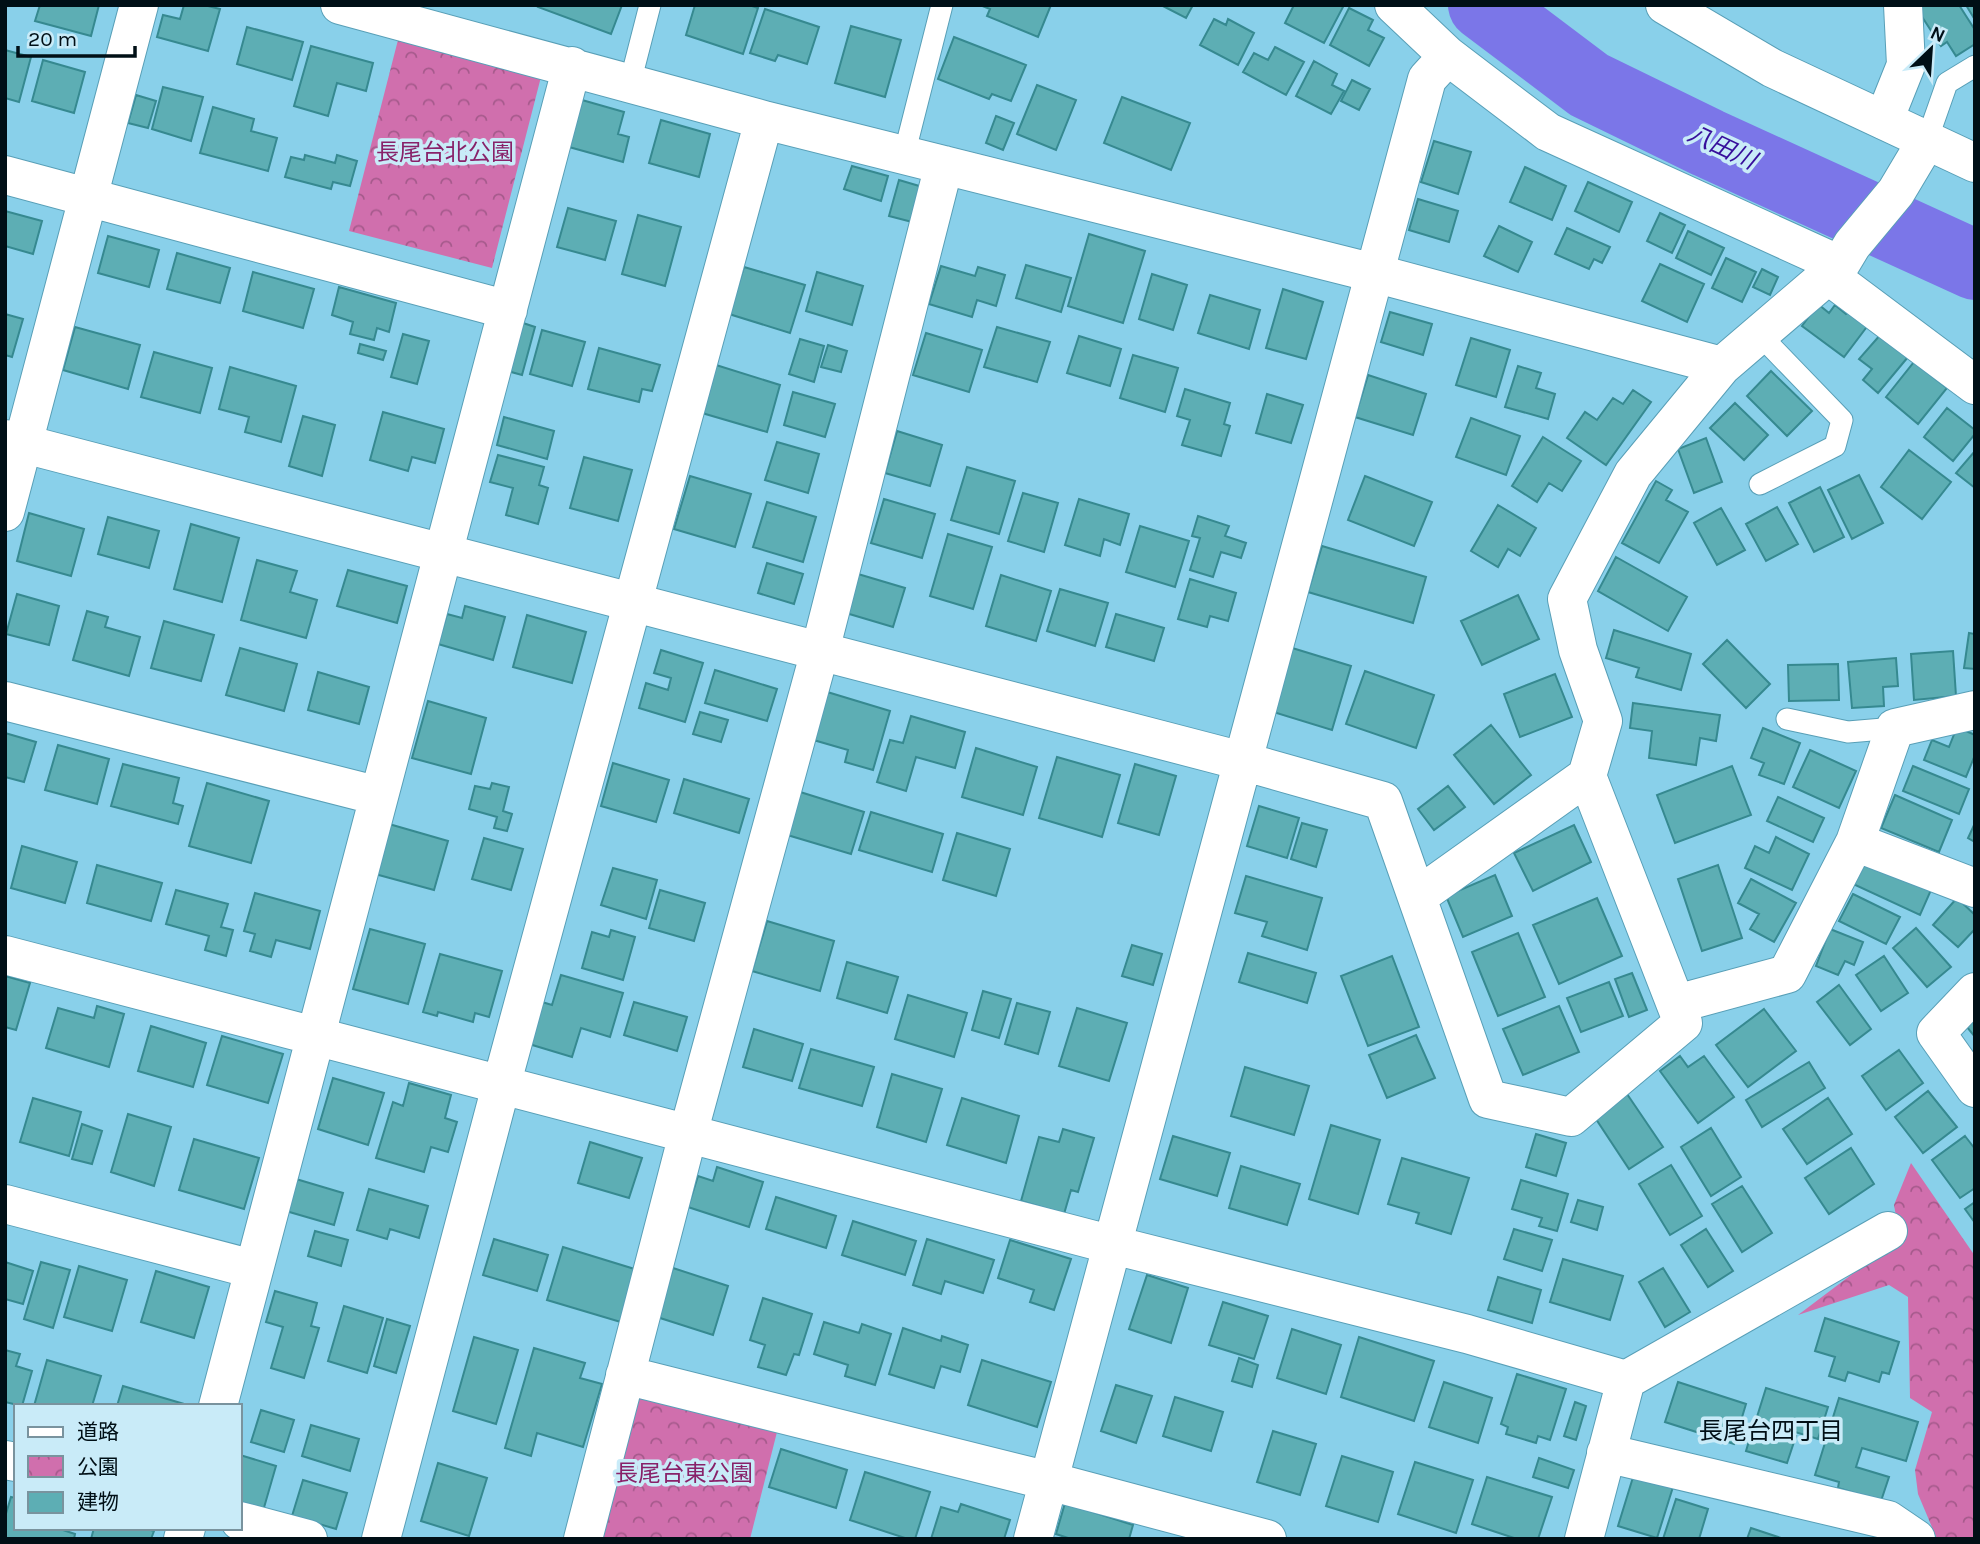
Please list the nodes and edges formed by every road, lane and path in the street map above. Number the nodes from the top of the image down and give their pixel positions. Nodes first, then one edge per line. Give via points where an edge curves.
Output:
1 (139, 5) edge
2 (340, 5) edge
3 (650, 5) edge
4 (942, 5) edge
5 (1394, 5) edge
6 (1665, 5) edge
7 (1903, 5) edge
8 (440, 18) edge
9 (1448, 56) junction
10 (572, 66) junction
11 (1975, 66) edge
12 (630, 83) junction
13 (764, 120) junction
14 (1884, 120) junction
15 (1927, 140) junction
16 (904, 155) junction
17 (1975, 163) edge
18 (944, 165) junction
19 (5, 175) edge
20 (89, 199) junction
21 (1840, 262) junction
22 (1374, 273) junction
23 (508, 310) junction
24 (1759, 334) junction
25 (1723, 366) junction
26 (1975, 385) edge
27 (14, 442) edge
28 (1760, 484) dead end
29 (5, 512) edge
30 (444, 554) junction
31 (632, 603) junction
32 (820, 651) junction
33 (5, 701) edge
34 (1975, 710) edge
35 (1787, 719) dead end
36 (1895, 728) junction
37 (1242, 761) junction
38 (1587, 776) junction
39 (379, 796) junction
40 (1855, 842) junction
41 (1975, 888) edge
42 (1417, 897) junction
43 (5, 955) edge
44 (1975, 992) edge
45 (1675, 1004) junction
46 (313, 1037) junction
47 (501, 1086) junction
48 (1975, 1088) edge
49 (688, 1134) junction
50 (5, 1204) edge
51 (1888, 1231) dead end
52 (1113, 1245) junction
53 (253, 1269) junction
54 (625, 1375) junction
55 (1626, 1380) junction
56 (219, 1404) edge
57 (1606, 1452) junction
58 (1049, 1480) junction
59 (242, 1522) edge
60 (308, 1539) edge
61 (381, 1539) edge
62 (583, 1539) edge
63 (1033, 1539) edge
64 (1267, 1539) edge
65 (1584, 1539) edge
66 (1916, 1539) edge

1 - 20 street
2 - 8 street
3 - 12 lane
4 - 16 lane
5 - 9 street
6 - 14 street via 1772,68
7 - 14 street via 1906,65
8 - 10 street
9 - 21 street via 1548,132
9 - 22 street via 1427,79
10 - 12 street
10 - 23 street
11 - 15 lane via 1947,83
12 - 13 street
13 - 16 street
13 - 31 street
14 - 15 street
15 - 17 street
15 - 21 street via 1896,191
16 - 18 street
18 - 22 street
18 - 32 street
19 - 20 street
20 - 23 street
20 - 27 street
21 - 24 street
21 - 26 street
22 - 25 street
22 - 37 street
23 - 30 street
24 - 25 street
24 - 28 lane via 1842,420 1835,446
25 - 38 street via 1633,474 1567,599 1578,650 1603,721
27 - 29 street
27 - 30 street
30 - 31 street
30 - 39 street
31 - 32 street
31 - 47 street
32 - 37 street
32 - 49 street
33 - 39 street
34 - 36 street
35 - 36 lane via 1847,732
36 - 40 street
37 - 42 street via 1383,801
37 - 52 street
38 - 42 street
38 - 45 street
39 - 46 street
40 - 41 street
40 - 45 street via 1787,974
42 - 45 street via 1488,1099 1571,1117 1683,1023
43 - 46 street
44 - 48 street via 1936,1033
46 - 47 street
46 - 53 street
47 - 49 street
47 - 61 street
49 - 52 street
49 - 54 street
50 - 53 street
51 - 55 street
52 - 55 street via 1467,1334
52 - 58 street
53 - 56 street
54 - 58 street
54 - 62 street
55 - 57 street
57 - 65 street
57 - 66 street via 1888,1520
58 - 63 street
58 - 64 street
59 - 60 street

